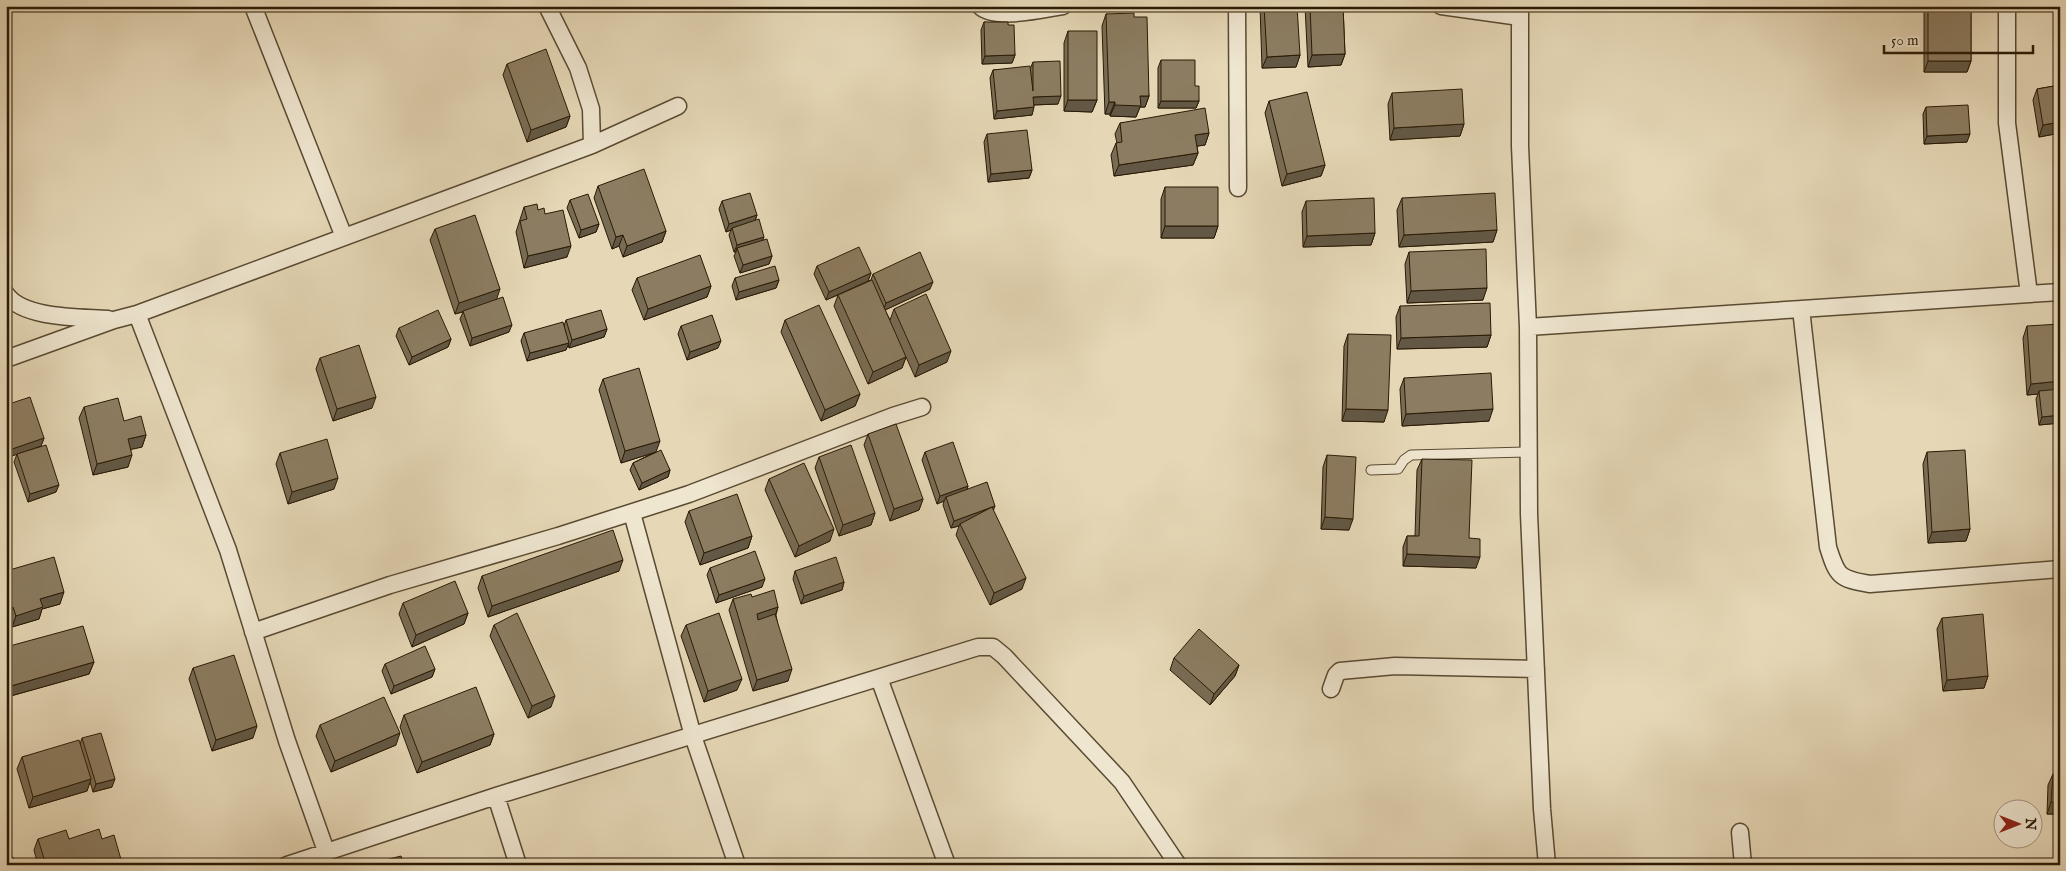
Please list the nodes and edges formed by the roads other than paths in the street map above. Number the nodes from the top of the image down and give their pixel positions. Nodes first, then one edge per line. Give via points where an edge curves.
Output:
1 (253, 6) edge
2 (547, 6) edge
3 (980, 6) edge
4 (1063, 6) edge
5 (1237, 6) edge
6 (1441, 6) edge
7 (2007, 6) edge
8 (1520, 12) edge
9 (678, 106) dead end
10 (592, 145) junction
11 (1238, 188) dead end
12 (344, 237) junction
13 (2060, 292) edge
14 (6, 294) edge
15 (2029, 294) junction
16 (1801, 310) junction
17 (137, 314) junction
18 (114, 320) junction
19 (1528, 327) junction
20 (6, 359) edge
21 (922, 407) dead end
22 (1528, 452) junction
23 (1371, 470) dead end
24 (632, 513) junction
25 (2060, 569) edge
26 (253, 632) junction
27 (1536, 669) junction
28 (879, 678) junction
29 (1331, 689) dead end
30 (693, 736) junction
31 (496, 796) junction
32 (1740, 832) dead end
33 (326, 851) junction
34 (287, 865) edge
35 (518, 865) edge
36 (737, 865) edge
37 (947, 865) edge
38 (1178, 865) edge
39 (1547, 865) edge
40 (1743, 865) edge

1 - 12 street
2 - 10 street via 578,68 591,110
3 - 4 street via 1000,14
5 - 11 street
6 - 8 street
7 - 15 street via 2007,123
8 - 19 street via 1520,146
9 - 10 street
10 - 12 street
12 - 17 street
13 - 15 street
14 - 18 street via 22,307 41,313
15 - 16 street
16 - 19 street
16 - 25 street via 1828,546 1835,568 1846,580 1870,584
17 - 18 street
17 - 26 street via 228,550
18 - 20 street
19 - 22 street
21 - 24 street
22 - 23 lane via 1412,455 1398,469
22 - 27 street
24 - 26 street via 390,585
24 - 30 street
26 - 33 street
27 - 29 street via 1395,666 1340,671
27 - 39 street
28 - 30 street
28 - 37 street
28 - 38 street via 978,646 992,646 1122,782
30 - 31 street
30 - 36 street
31 - 33 street
31 - 35 street
32 - 40 street
33 - 34 street

